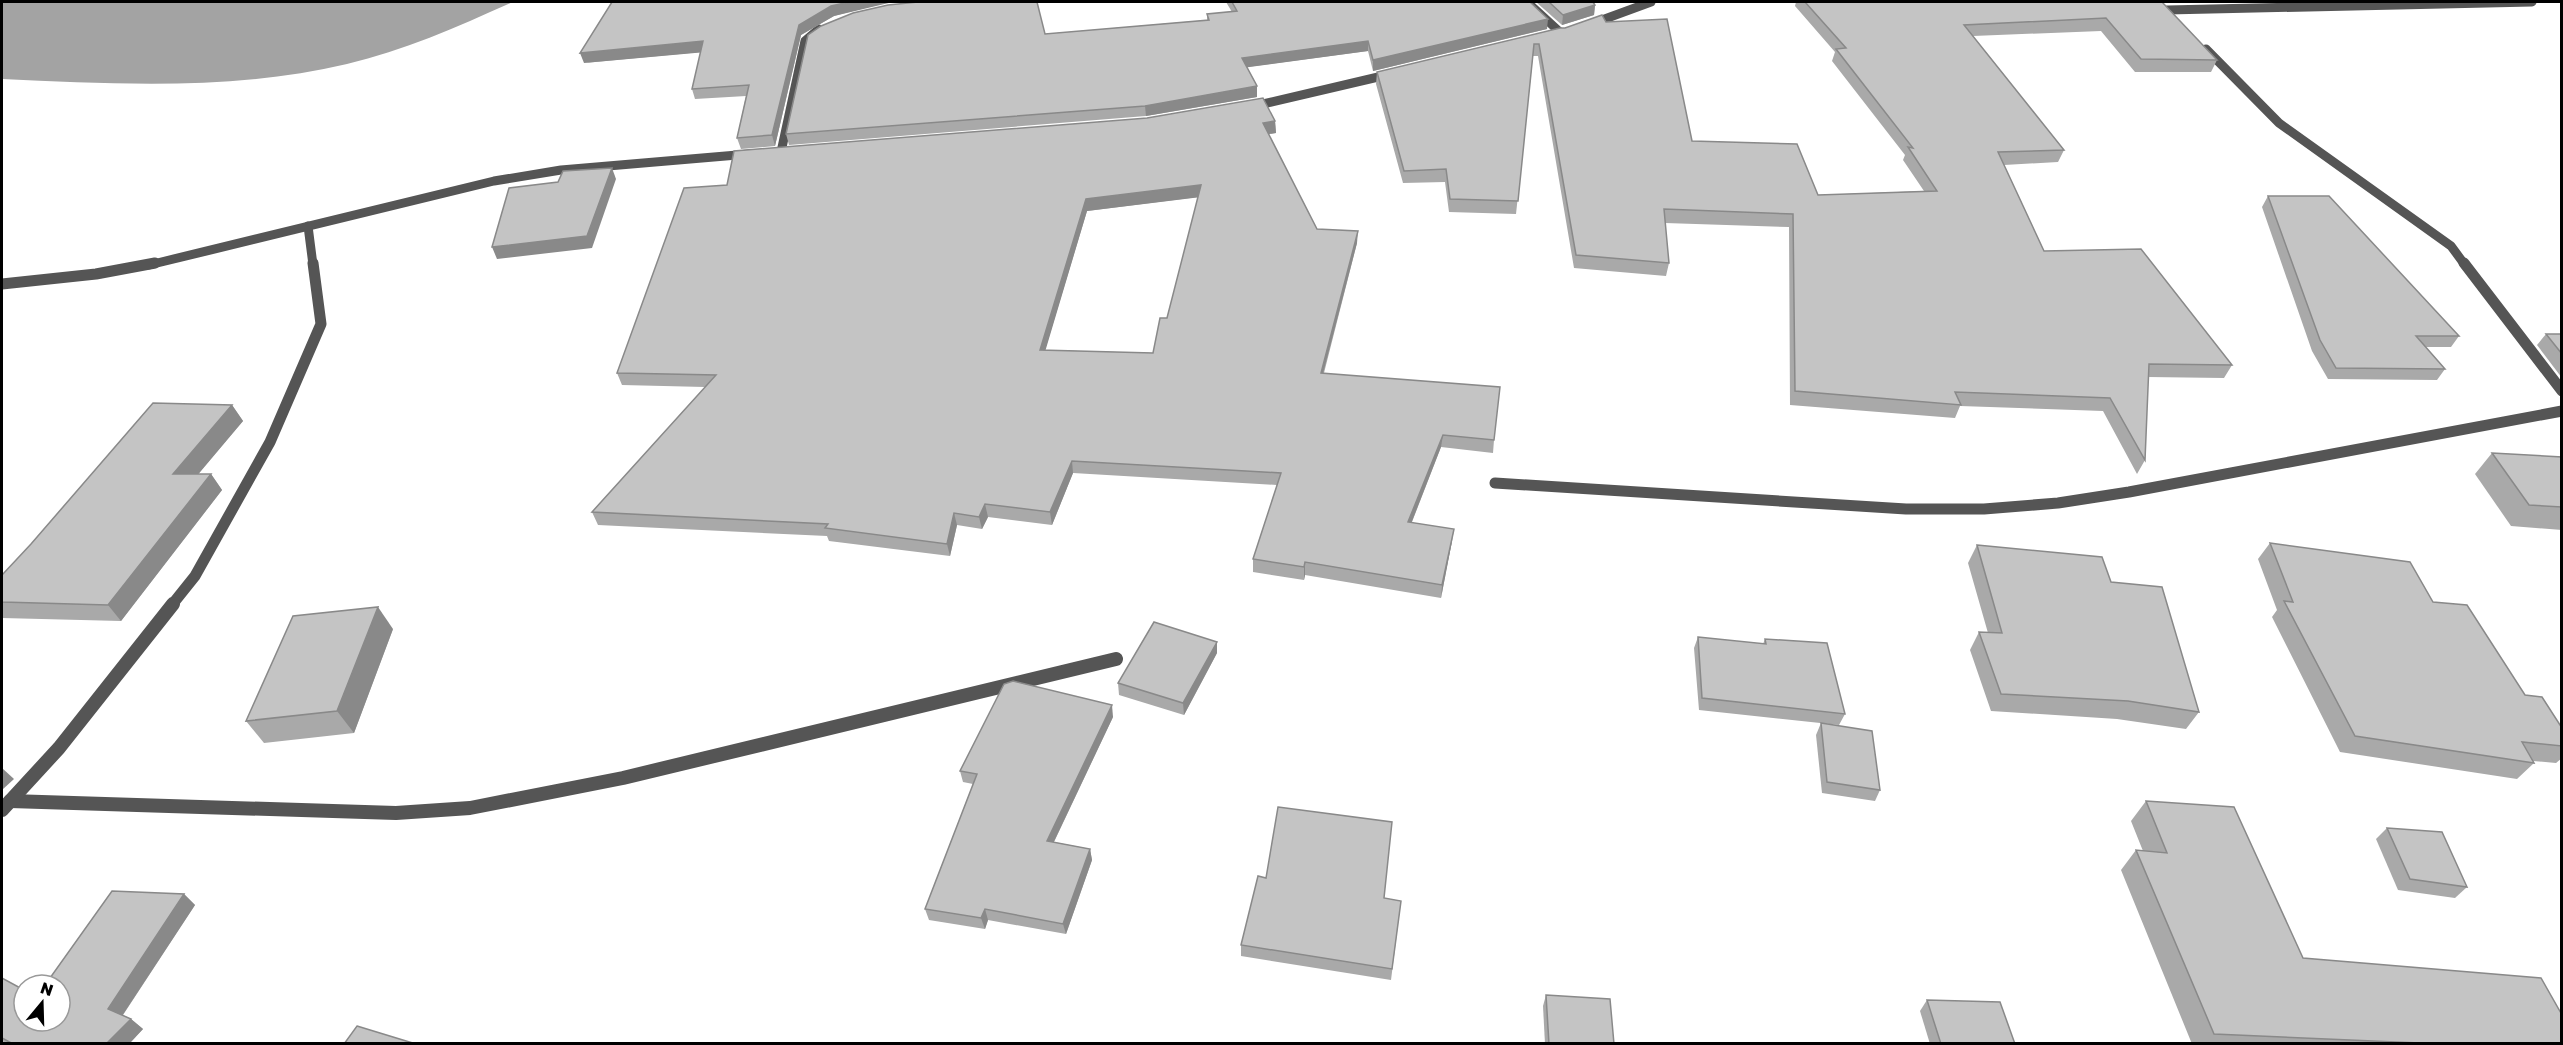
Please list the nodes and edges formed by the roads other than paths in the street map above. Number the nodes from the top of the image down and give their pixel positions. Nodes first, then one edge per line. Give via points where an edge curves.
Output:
1 (1527, 2) edge
2 (1652, 2) edge
3 (2159, 2) edge
4 (2532, 2) edge
5 (2167, 10) junction
6 (2175, 18) edge
7 (825, 25) edge
8 (1583, 27) edge
9 (1572, 31) edge
10 (1562, 34) junction
11 (1552, 36) edge
12 (2199, 42) edge
13 (1403, 71) edge
14 (1240, 109) edge
15 (792, 151) edge
16 (781, 152) junction
17 (769, 153) edge
18 (757, 154) edge
19 (308, 226) junction
20 (2, 285) edge
21 (2562, 391) edge
22 (2562, 411) edge
23 (1495, 483) dead end
24 (1116, 659) dead end
25 (6, 806) edge

1 - 10 street
2 - 8 street
3 - 5 street
4 - 5 street
5 - 6 street
7 - 16 street via 805,41
9 - 10 street
10 - 11 street
12 - 21 street via 2279,123 2451,246
13 - 14 street
15 - 16 street
16 - 17 street
18 - 19 street via 561,170 494,181
19 - 20 street via 148,265
19 - 25 street via 321,324 270,442 195,576 59,748
22 - 23 street via 2129,492 1984,509 1836,506
24 - 25 street via 623,778 470,807 396,813

